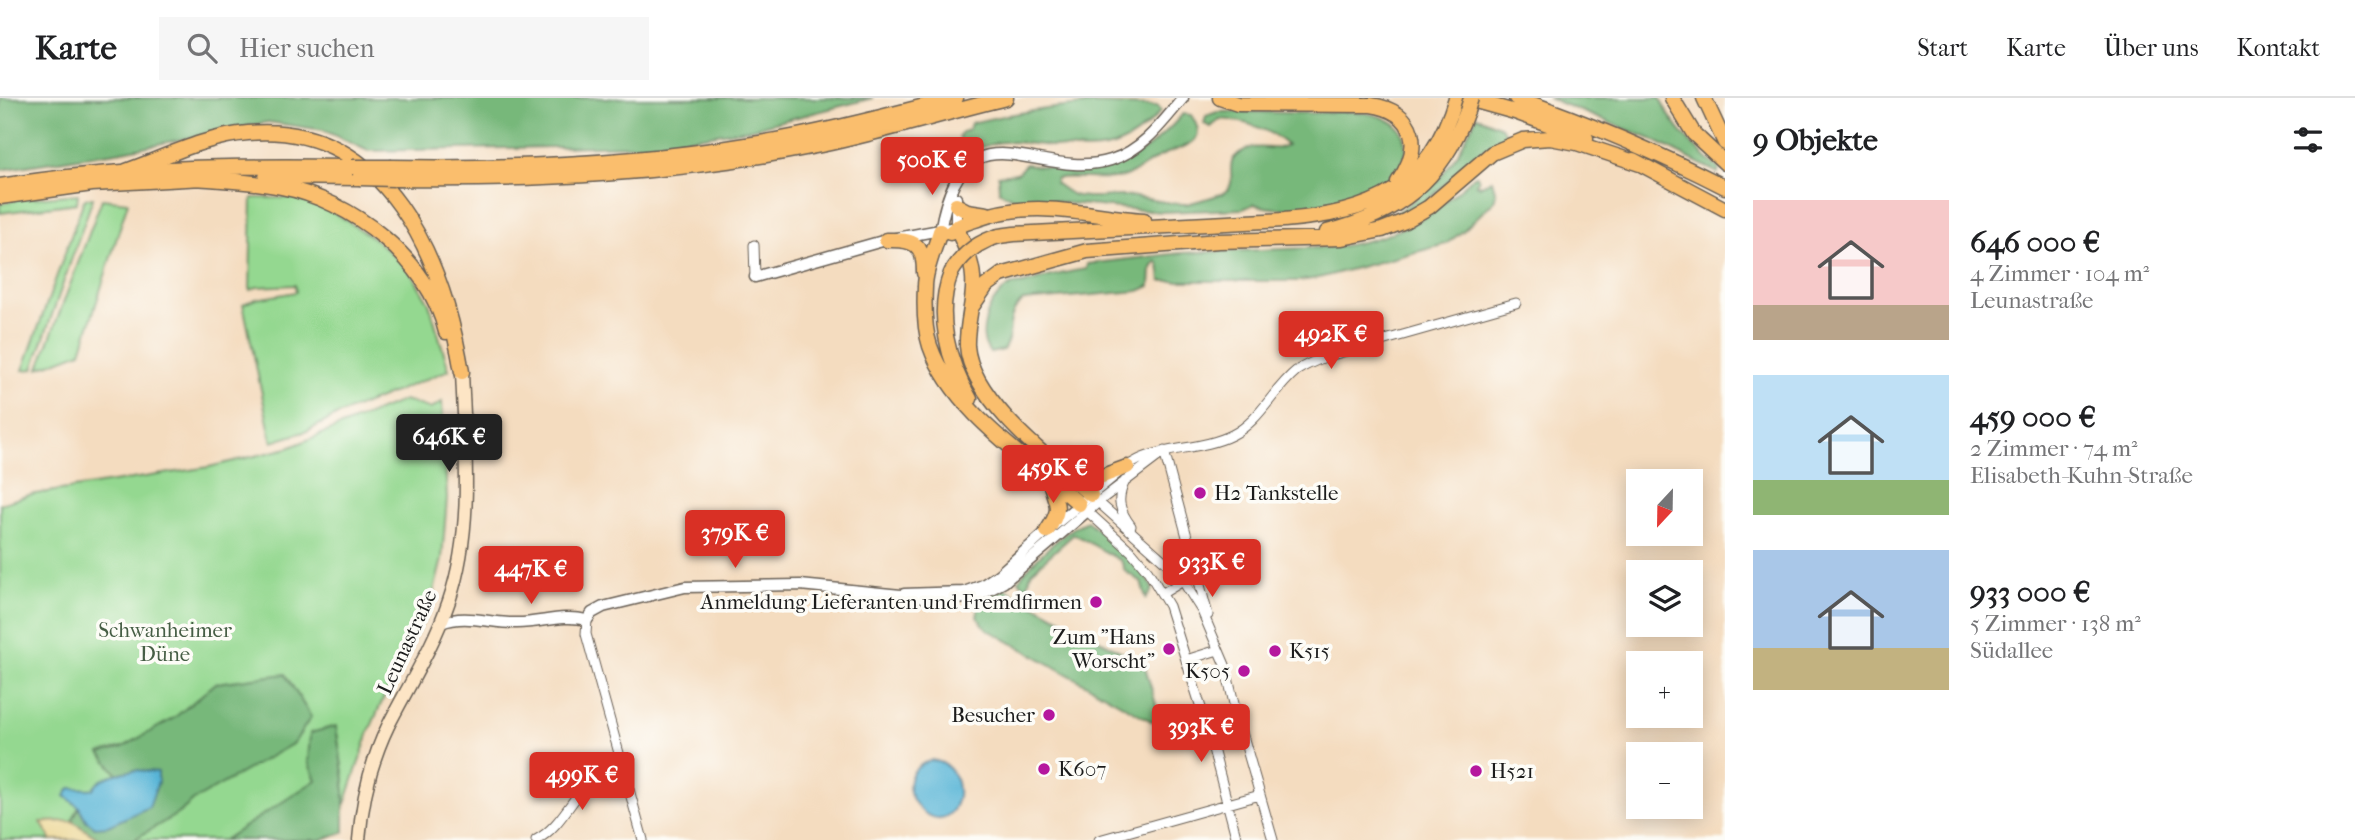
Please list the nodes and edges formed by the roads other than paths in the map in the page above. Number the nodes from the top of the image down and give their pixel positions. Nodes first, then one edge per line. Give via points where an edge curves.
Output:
1 (944, 98) edge
2 (956, 98) edge
3 (1006, 98) edge
4 (1183, 98) edge
5 (1220, 98) edge
6 (1516, 98) edge
7 (1672, 98) edge
8 (1704, 98) edge
9 (1463, 102) edge
10 (921, 107) junction
11 (1725, 143) edge
12 (1725, 163) edge
13 (1640, 164) junction
14 (126, 171) junction
15 (356, 172) junction
16 (393, 173) junction
17 (195, 178) junction
18 (958, 178) junction
19 (0, 186) edge
20 (1725, 187) edge
21 (1391, 192) junction
22 (0, 197) edge
23 (956, 205) junction
24 (1725, 209) edge
25 (992, 214) junction
26 (1205, 224) junction
27 (956, 227) junction
28 (940, 230) junction
29 (1305, 237) junction
30 (886, 240) junction
31 (754, 245) dead end
32 (936, 250) junction
33 (970, 261) junction
34 (755, 277) joint
35 (925, 285) junction
36 (1516, 303) dead end
37 (971, 308) junction
38 (459, 374) junction
39 (986, 423) junction
40 (1164, 452) junction
41 (1065, 473) junction
42 (1126, 473) junction
43 (1049, 478) junction
44 (1089, 503) junction
45 (1047, 531) junction
46 (1142, 541) junction
47 (1132, 552) junction
48 (1182, 581) junction
49 (1163, 593) junction
50 (904, 594) junction
51 (450, 599) junction
52 (469, 618) junction
53 (587, 620) junction
54 (441, 624) junction
55 (1213, 634) junction
56 (1218, 650) junction
57 (1186, 660) junction
58 (620, 760) junction
59 (1260, 795) junction
60 (1227, 804) junction
61 (359, 840) edge
62 (536, 840) edge
63 (643, 840) edge
64 (1099, 840) edge
65 (1237, 840) edge
66 (1273, 840) edge

1 - 10 highway
2 - 10 highway
3 - 16 highway via 818,145 721,162 569,176
4 - 18 street via 1136,148 1108,161 1074,163 994,153 974,161
5 - 21 highway via 1258,105 1371,105 1395,112 1408,126 1413,149
6 - 20 highway via 1632,142
7 - 12 highway via 1694,134
8 - 11 highway
9 - 13 highway via 1565,129
9 - 21 highway via 1427,160
9 - 29 highway via 1448,154 1430,177 1404,199 1367,220
10 - 16 highway via 794,136 680,155
13 - 24 highway
13 - 29 highway via 1577,142 1523,139 1492,153 1436,202 1405,221 1355,236
14 - 15 highway via 194,167
14 - 19 highway
14 - 38 highway via 246,133 279,132 340,150 381,181 423,243 445,295
15 - 16 highway, bridge
15 - 17 highway
17 - 22 highway via 92,184
17 - 38 highway via 282,187 356,216 414,268 443,320
18 - 23 street
18 - 28 street
21 - 26 highway via 1356,210 1317,218
23 - 25 highway
23 - 27 street
25 - 26 highway via 1035,207
25 - 27 highway
26 - 39 highway, bridge via 999,236 968,251 951,273 944,299 947,342 959,378
27 - 28 street
27 - 32 highway
27 - 33 highway
28 - 30 street
28 - 32 highway
29 - 37 highway via 1087,251 1001,275 986,286
30 - 34 street
30 - 35 highway via 906,241 920,249
31 - 34 street
32 - 33 highway via 948,244 958,247
32 - 35 highway
33 - 37 highway
35 - 39 highway via 927,332 933,352 953,387
36 - 40 street via 1308,364 1286,381 1258,416 1232,435
37 - 41 highway via 967,347 982,387 1006,417
38 - 51 main road, Leunastraße via 466,484 463,540
39 - 43 highway
40 - 42 street via 1147,456
40 - 55 street
41 - 42 highway via 1097,478
41 - 44 highway
42 - 44 street
42 - 46 street via 1119,507
43 - 44 highway
43 - 45 highway via 1058,503
44 - 45 street
44 - 46 street
44 - 47 street
44 - 50 street via 985,594 959,600
45 - 50 street via 983,585 964,592
46 - 47 street
46 - 48 street
47 - 49 street
48 - 49 street
48 - 55 street
49 - 57 street
50 - 53 street via 792,585 676,587 603,607
51 - 52 street
51 - 54 main road, Leunastraße
52 - 53 street via 510,623 563,616
52 - 54 street
53 - 58 street via 586,634
54 - 61 main road, Leunastraße via 382,743 367,787
55 - 56 street
56 - 57 street
56 - 59 street
57 - 60 street
58 - 62 street via 597,772
58 - 63 street
59 - 60 street
59 - 66 street
60 - 64 street
60 - 65 street

